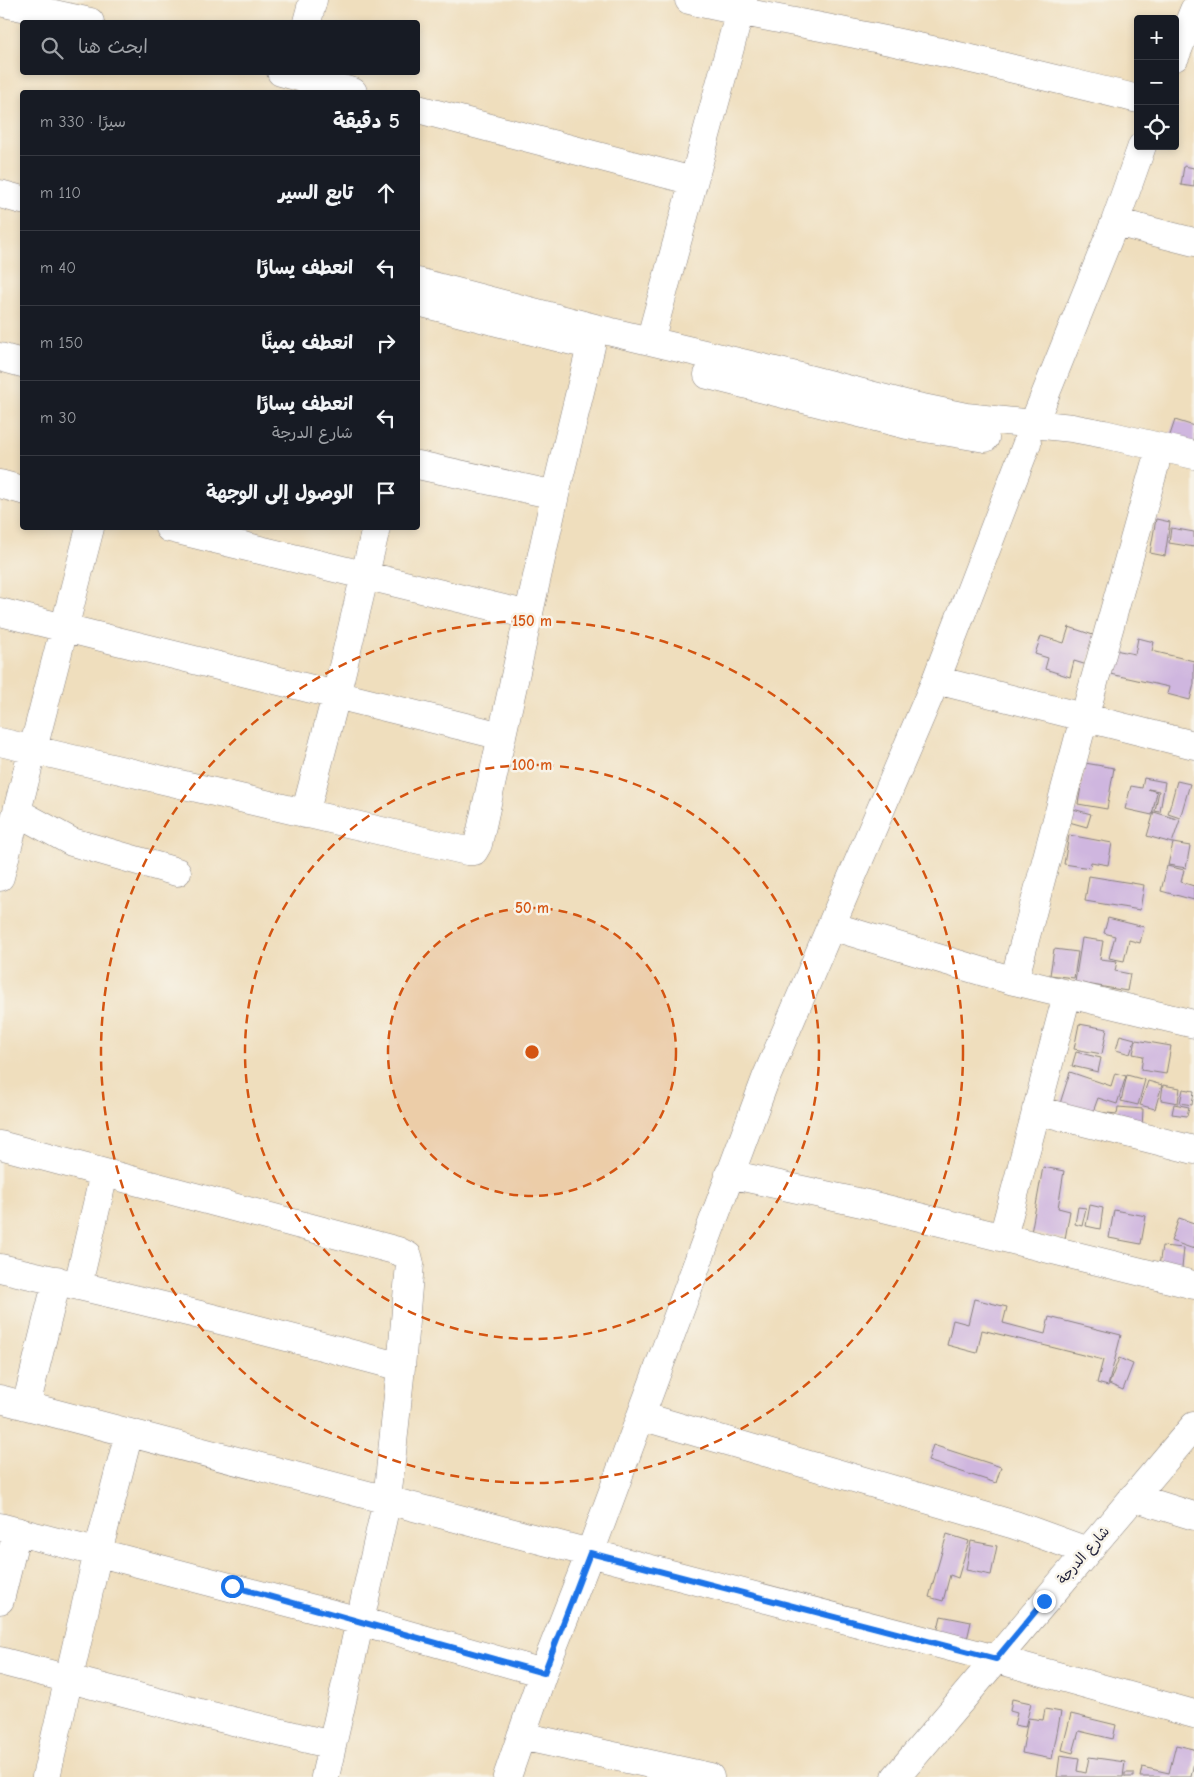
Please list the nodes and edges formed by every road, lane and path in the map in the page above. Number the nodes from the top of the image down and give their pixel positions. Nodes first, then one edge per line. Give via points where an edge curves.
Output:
1 (313, 0) edge
2 (689, 0) edge
3 (0, 2) edge
4 (741, 6) edge
5 (1194, 10) edge
6 (81, 20) edge
7 (308, 20) edge
8 (1179, 47) edge
9 (289, 78) edge
10 (345, 90) edge
11 (1134, 99) edge
12 (420, 111) edge
13 (1141, 150) edge
14 (0, 175) edge
15 (20, 180) edge
16 (693, 182) junction
17 (0, 194) edge
18 (20, 199) edge
19 (1115, 222) junction
20 (1194, 242) edge
21 (420, 283) edge
22 (420, 303) edge
23 (650, 341) junction
24 (591, 346) junction
25 (0, 357) edge
26 (20, 362) edge
27 (1030, 434) junction
28 (1194, 455) edge
29 (420, 465) edge
30 (1155, 465) junction
31 (1194, 475) edge
32 (0, 484) edge
33 (20, 489) edge
34 (554, 495) junction
35 (90, 530) edge
36 (177, 530) edge
37 (376, 530) edge
38 (364, 576) junction
39 (0, 612) edge
40 (529, 615) junction
41 (65, 628) junction
42 (936, 680) junction
43 (336, 696) junction
44 (1084, 718) junction
45 (502, 736) junction
46 (0, 742) edge
47 (1194, 745) edge
48 (33, 751) junction
49 (17, 812) junction
50 (305, 814) junction
51 (177, 872) dead end
52 (0, 877) edge
53 (831, 926) junction
54 (1014, 981) junction
55 (1067, 995) junction
56 (1194, 1024) edge
57 (1036, 1110) junction
58 (0, 1145) edge
59 (1194, 1150) edge
60 (104, 1174) junction
61 (729, 1174) junction
62 (1003, 1237) junction
63 (0, 1268) edge
64 (68, 1282) junction
65 (1194, 1285) edge
66 (401, 1367) junction
67 (0, 1399) edge
68 (26, 1406) junction
69 (641, 1416) junction
70 (1194, 1426) edge
71 (129, 1433) junction
72 (1133, 1497) junction
73 (387, 1500) junction
74 (1194, 1516) edge
75 (8, 1529) edge
76 (1087, 1551) junction
77 (98, 1552) junction
78 (590, 1553) junction
79 (0, 1600) edge
80 (360, 1621) junction
81 (996, 1659) junction
82 (0, 1661) edge
83 (544, 1673) junction
84 (70, 1680) junction
85 (1194, 1714) edge
86 (521, 1736) junction
87 (332, 1745) junction
88 (46, 1777) edge
89 (325, 1777) edge
90 (507, 1777) edge
91 (710, 1777) edge
92 (896, 1777) edge

1 - 7 street
2 - 4 street
3 - 6 street
4 - 11 street
4 - 16 street
5 - 8 street
9 - 10 street
12 - 16 street
13 - 19 street
14 - 15 street
16 - 23 street
17 - 18 street
19 - 20 street
19 - 27 street
21 - 23 street
22 - 24 street
23 - 27 street
24 - 27 street via 907,425 961,435
24 - 34 street
25 - 26 street
27 - 28 street via 1072,428
27 - 30 street via 1066,446
27 - 42 street
29 - 34 street
30 - 31 street
30 - 44 street
32 - 33 street
34 - 40 street
35 - 41 street
36 - 38 street
37 - 38 street
38 - 40 street
38 - 43 street
39 - 41 street
40 - 45 street
41 - 43 street
41 - 48 street
42 - 44 street
42 - 53 street
43 - 45 street
43 - 50 street
44 - 47 street
44 - 54 street
45 - 50 street via 474,850
46 - 48 street
48 - 49 street
48 - 50 street
49 - 51 street via 72,842
49 - 52 street
53 - 54 street
53 - 61 street
54 - 55 street
55 - 56 street
55 - 57 street
57 - 59 street
57 - 62 street
58 - 60 street
60 - 64 street
60 - 66 street via 408,1256
61 - 62 street
61 - 69 street
62 - 65 street
63 - 64 street
64 - 66 street
64 - 68 street
66 - 73 street
67 - 68 street
68 - 71 street
69 - 76 street via 1015,1525
69 - 78 street
70 - 72 street, شارع الدرجة
71 - 73 street
71 - 77 street
72 - 74 street
72 - 76 street, شارع الدرجة
73 - 78 street
73 - 80 street
75 - 77 street
75 - 79 street
76 - 81 street, شارع الدرجة
77 - 80 street
77 - 84 street
78 - 81 street
78 - 83 street
80 - 83 street
80 - 87 street
81 - 85 street
81 - 92 street, شارع الدرجة
82 - 84 street
83 - 86 street
84 - 87 street
84 - 88 street
86 - 90 street
86 - 91 street
87 - 89 street

